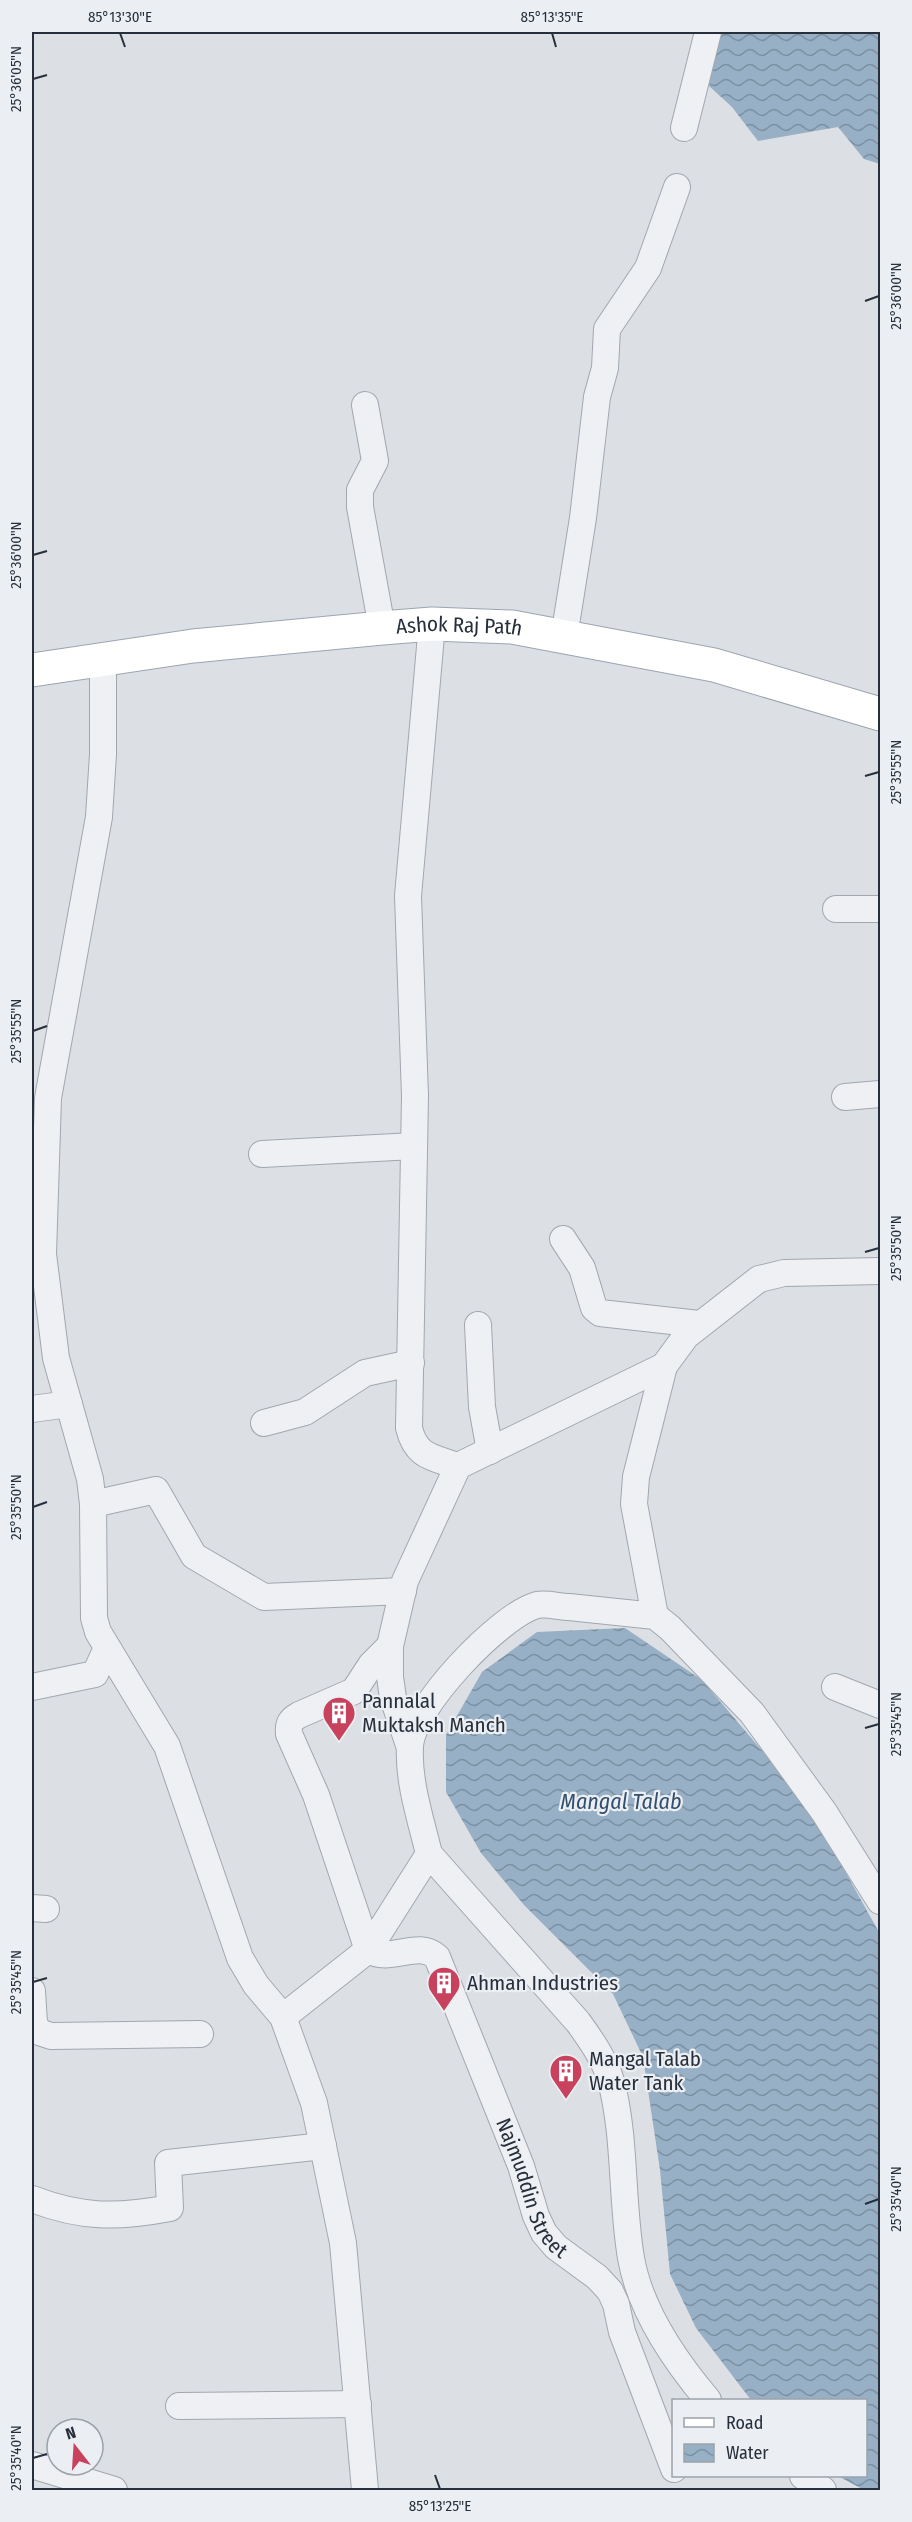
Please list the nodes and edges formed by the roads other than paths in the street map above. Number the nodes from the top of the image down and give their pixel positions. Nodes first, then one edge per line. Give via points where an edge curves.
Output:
1 (708, 32) edge
2 (684, 128) dead end
3 (677, 187) dead end
4 (365, 405) dead end
5 (432, 624) junction
6 (382, 628) junction
7 (564, 637) junction
8 (103, 659) junction
9 (32, 670) edge
10 (880, 714) edge
11 (836, 909) dead end
12 (880, 909) edge
13 (41, 1074) edge
14 (880, 1094) edge
15 (845, 1097) dead end
16 (414, 1146) junction
17 (262, 1154) dead end
18 (563, 1239) dead end
19 (880, 1271) edge
20 (699, 1324) junction
21 (478, 1325) dead end
22 (411, 1363) junction
23 (664, 1366) junction
24 (69, 1404) junction
25 (32, 1409) edge
26 (264, 1423) dead end
27 (490, 1451) junction
28 (458, 1466) junction
29 (93, 1504) junction
30 (403, 1591) junction
31 (655, 1616) junction
32 (390, 1646) junction
33 (107, 1648) junction
34 (32, 1687) edge
35 (835, 1687) dead end
36 (880, 1705) edge
37 (409, 1745) junction
38 (429, 1854) junction
39 (880, 1901) edge
40 (368, 1950) junction
41 (32, 1991) edge
42 (283, 2017) junction
43 (200, 2034) dead end
44 (323, 2146) junction
45 (32, 2199) edge
46 (707, 2399) edge
47 (358, 2404) junction
48 (179, 2406) dead end
49 (672, 2461) edge
50 (32, 2465) edge
51 (805, 2477) edge
52 (114, 2490) edge
53 (365, 2490) edge
54 (823, 2490) edge

1 - 2 street
3 - 7 street via 648,268 607,329 605,368 597,397
4 - 6 street via 375,461 360,490 360,507
5 - 6 main road, Ashok Raj Path
5 - 7 main road, Ashok Raj Path via 512,627
5 - 16 street via 408,896
6 - 8 main road, Ashok Raj Path
7 - 10 main road, Ashok Raj Path via 714,665
8 - 9 main road, Ashok Raj Path
8 - 13 street via 99,817
11 - 12 street
13 - 24 street via 43,1254 56,1358
14 - 15 street
16 - 17 street
16 - 22 street
18 - 20 street via 582,1268 594,1308 600,1313
19 - 20 street via 784,1273 759,1279
20 - 23 street
21 - 27 street via 482,1407
22 - 26 street via 364,1373 305,1412
22 - 28 street via 409,1428 413,1443 421,1453
23 - 27 street
23 - 31 street via 636,1477 634,1504
24 - 25 street
24 - 29 street via 84,1450
27 - 28 street
28 - 30 street
29 - 30 street via 156,1490 194,1556 264,1597
29 - 33 street via 94,1618
30 - 32 street
31 - 37 street via 540,1605 519,1612 501,1624 446,1680 426,1708
31 - 39 street via 752,1713 824,1812
32 - 37 street via 393,1698
32 - 40 street via 370,1665 354,1691 299,1715 288,1726 316,1795
33 - 34 street via 95,1674
33 - 42 street via 167,1746 240,1958
35 - 36 street
37 - 38 street
38 - 40 street
38 - 46 street via 595,2046 610,2080 621,2144 631,2258 641,2296 690,2379
40 - 42 street
40 - 49 street, Najmuddin Street via 387,1956 430,1951 437,1958 544,2233 610,2291
41 - 43 street via 34,2023 39,2032 51,2036
42 - 44 street via 314,2103
44 - 45 street via 168,2163 170,2208 161,2210 88,2216
44 - 47 street via 343,2243
47 - 48 street
47 - 53 street
50 - 52 street
51 - 54 street

